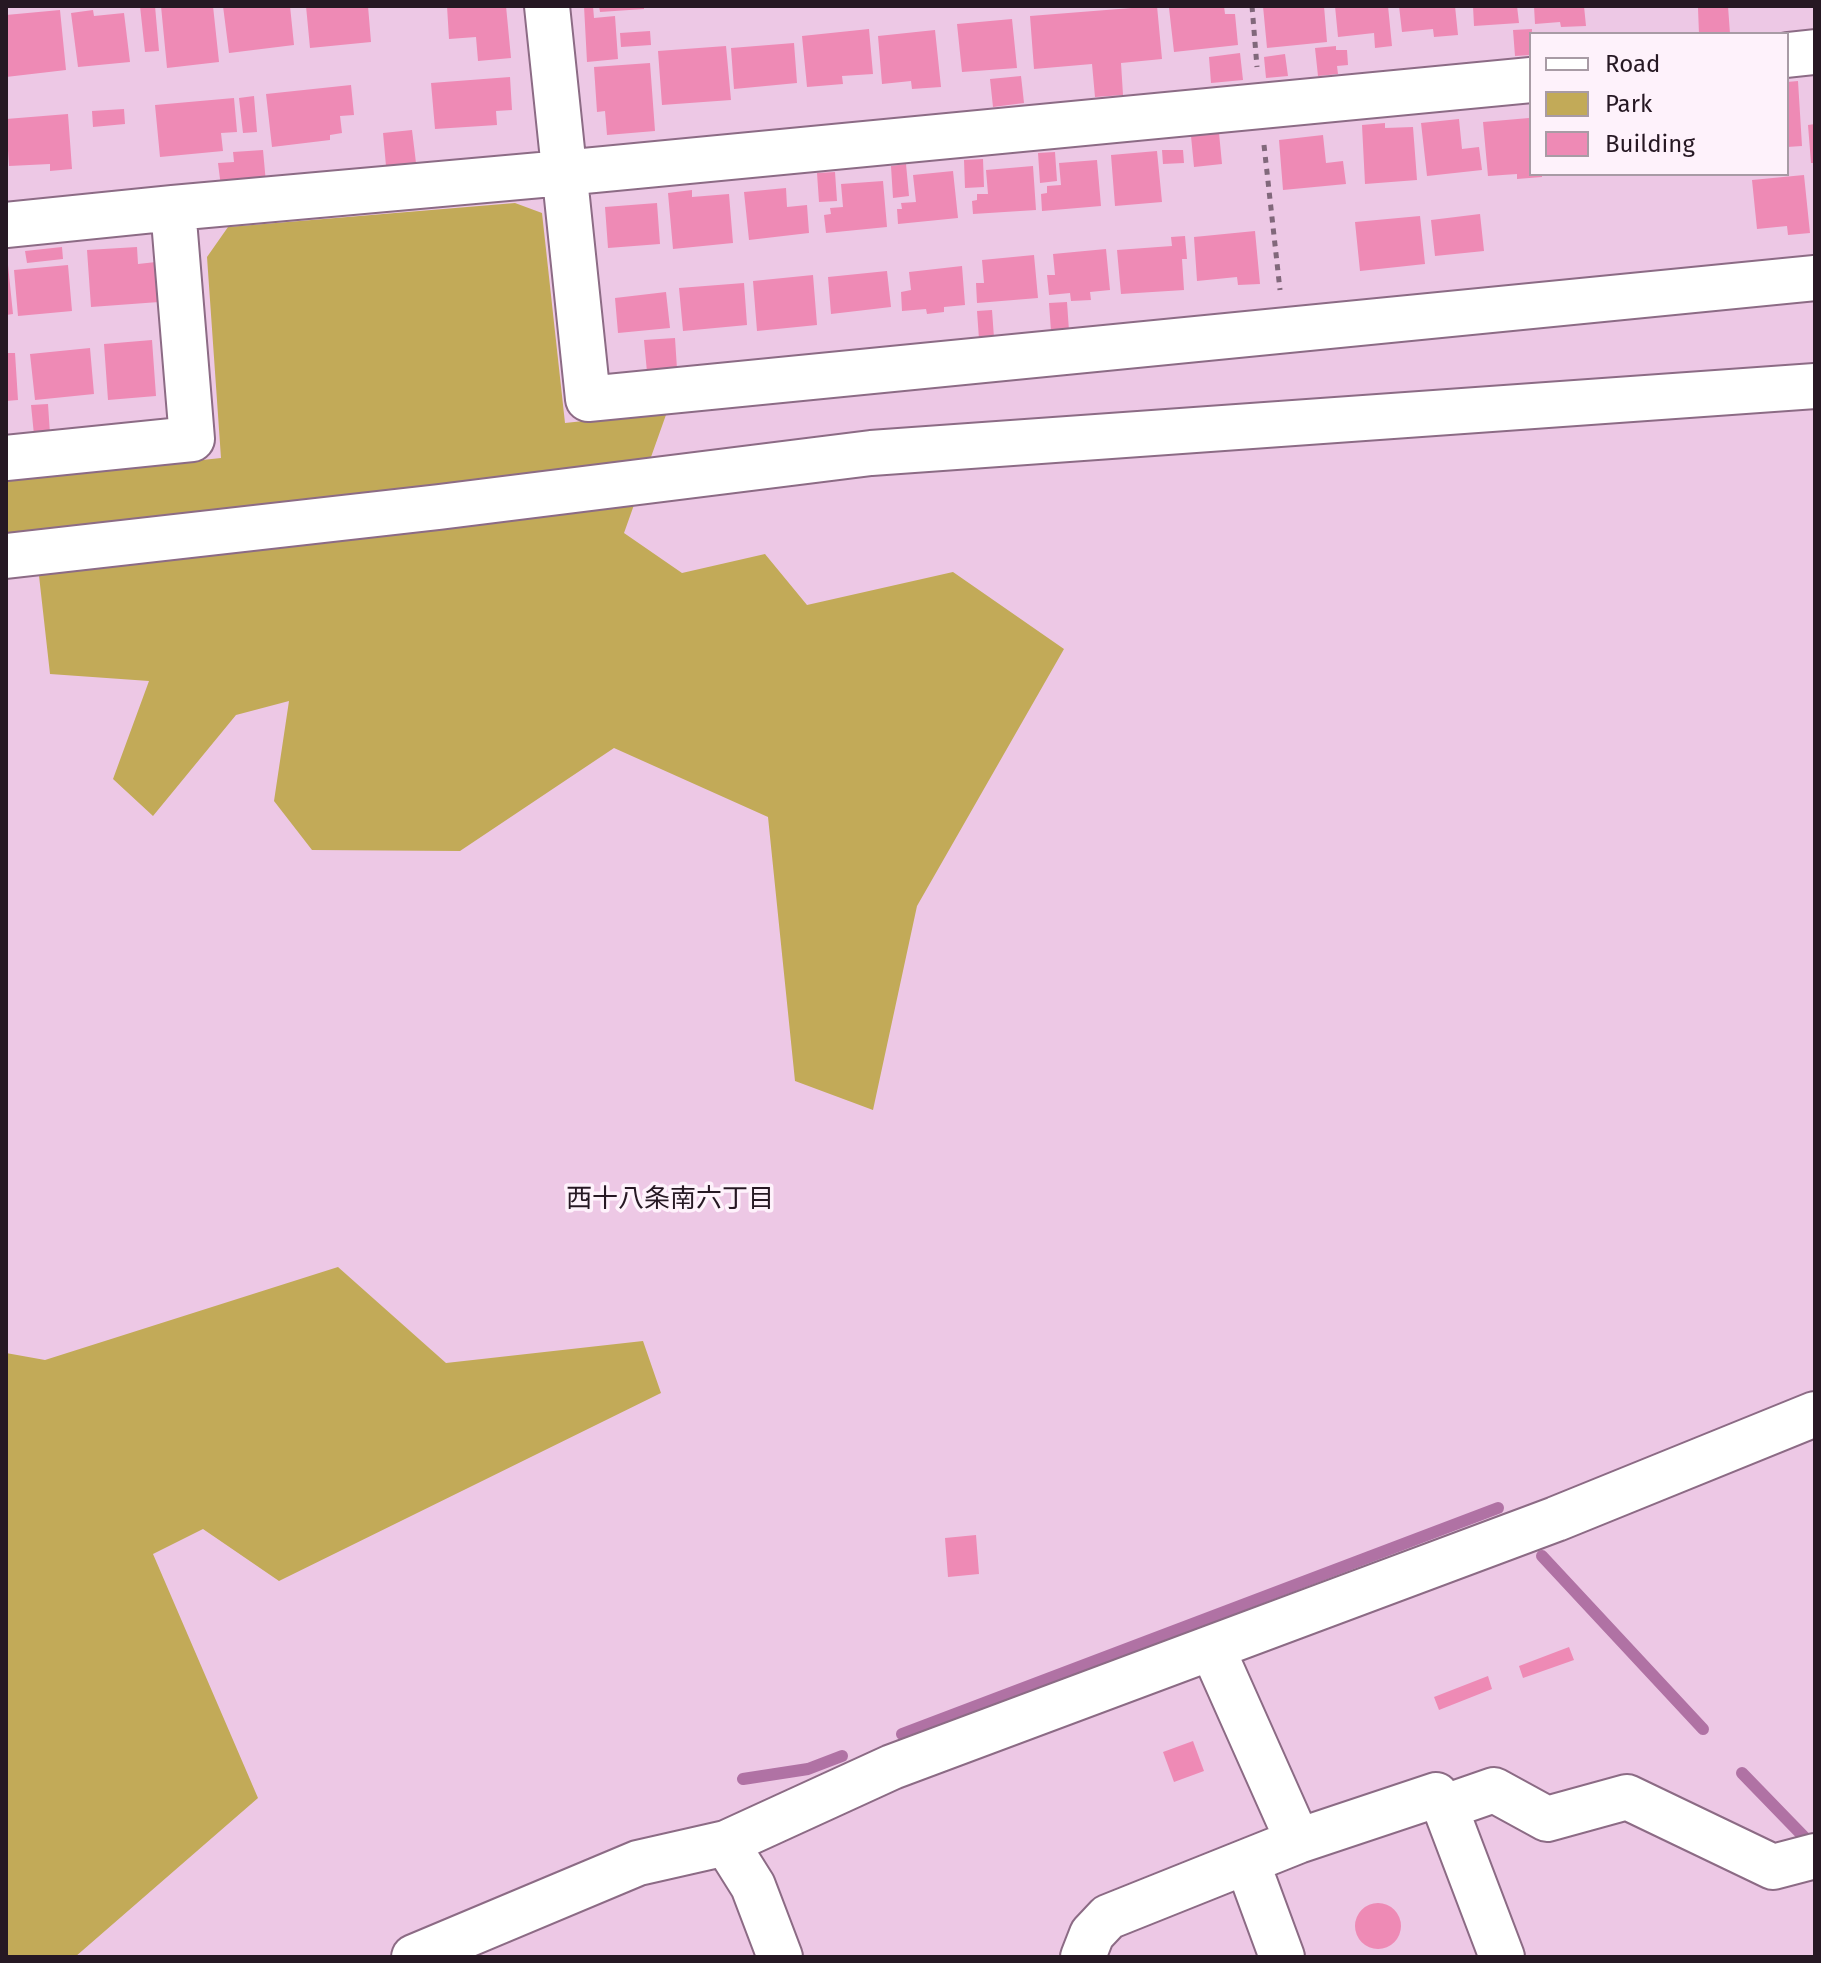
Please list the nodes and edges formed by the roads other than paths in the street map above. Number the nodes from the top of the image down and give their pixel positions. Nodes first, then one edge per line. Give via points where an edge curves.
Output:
1 (547, 6) edge
2 (1815, 52) edge
3 (1789, 55) edge
4 (1529, 80) edge
5 (563, 173) junction
6 (173, 208) junction
7 (6, 225) edge
8 (1815, 278) edge
9 (1815, 386) edge
10 (6, 458) edge
11 (6, 556) edge
12 (1815, 1414) edge
13 (1212, 1648) junction
14 (1445, 1807) junction
15 (1298, 1841) junction
16 (726, 1843) junction
17 (1815, 1856) edge
18 (1247, 1862) junction
19 (414, 1957) edge
20 (780, 1957) edge
21 (1083, 1957) edge
22 (1282, 1957) edge
23 (1502, 1957) edge

1 - 5 street
2 - 3 street
4 - 5 street
5 - 6 street
5 - 8 street via 588,399
6 - 7 street
6 - 10 street via 192,439
9 - 11 street via 871,453
12 - 13 street via 1556,1519
13 - 15 street
13 - 16 street via 892,1767
14 - 15 street via 1436,1795
14 - 17 street via 1494,1790 1547,1819 1627,1797 1773,1867
14 - 23 street
15 - 18 street
16 - 19 street via 638,1863
16 - 20 street via 753,1886
18 - 21 street via 1108,1917 1092,1934
18 - 22 street

